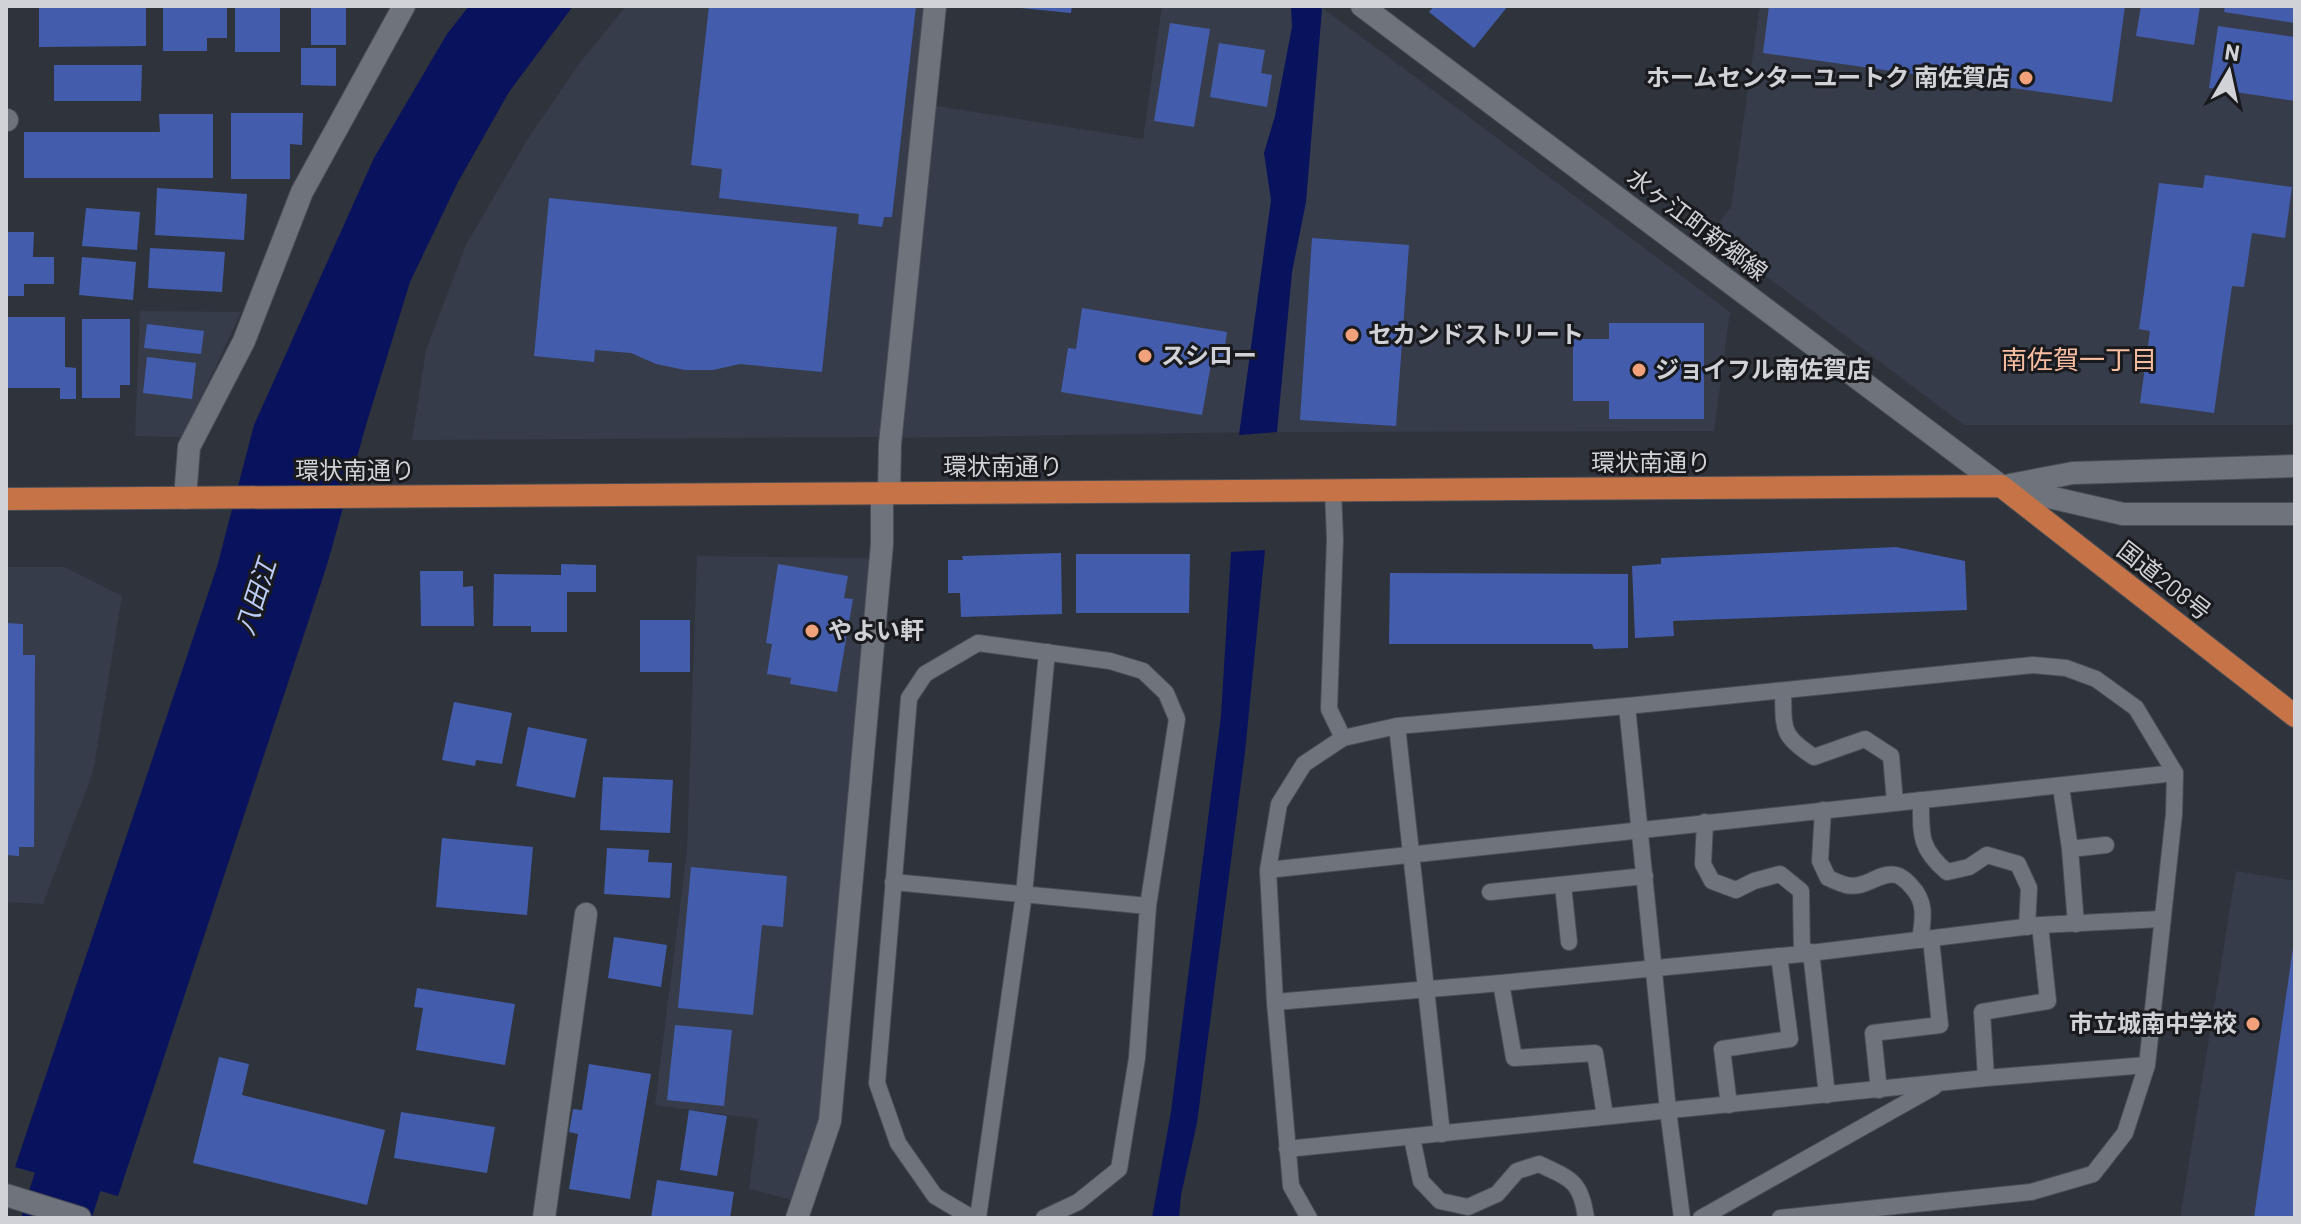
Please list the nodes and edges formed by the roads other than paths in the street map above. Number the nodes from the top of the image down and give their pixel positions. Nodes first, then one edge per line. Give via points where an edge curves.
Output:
1 (404, 6) edge
2 (935, 6) edge
3 (1362, 6) edge
4 (2295, 466) edge
5 (2001, 486) junction
6 (1333, 491) junction
7 (885, 494) junction
8 (185, 498) junction
9 (6, 499) edge
10 (2295, 514) edge
11 (1047, 652) junction
12 (1783, 691) junction
13 (1627, 706) junction
14 (2295, 716) edge
15 (1397, 726) junction
16 (1343, 738) junction
17 (2175, 773) junction
18 (2061, 787) junction
19 (1921, 800) junction
20 (1895, 802) junction
21 (1823, 810) junction
22 (1705, 822) junction
23 (1641, 828) junction
24 (2106, 845) dead end
25 (2070, 849) junction
26 (1412, 855) junction
27 (1268, 870) junction
28 (1645, 876) junction
29 (893, 882) junction
30 (1563, 885) junction
31 (1490, 892) dead end
32 (1024, 894) junction
33 (1148, 906) junction
34 (586, 914) dead end
35 (2161, 919) junction
36 (2076, 924) junction
37 (2034, 926) junction
38 (1925, 940) junction
39 (1569, 942) dead end
40 (1806, 953) junction
41 (1779, 956) junction
42 (1655, 968) junction
43 (1501, 983) junction
44 (1427, 990) junction
45 (1275, 1002) junction
46 (2147, 1065) junction
47 (1986, 1078) junction
48 (1939, 1084) junction
49 (1879, 1090) junction
50 (1827, 1095) junction
51 (1729, 1105) junction
52 (1668, 1110) junction
53 (1605, 1116) junction
54 (1442, 1134) junction
55 (1412, 1138) junction
56 (1287, 1149) junction
57 (6, 1195) edge
58 (80, 1218) edge
59 (544, 1218) edge
60 (797, 1218) edge
61 (975, 1218) edge
62 (1044, 1218) edge
63 (1309, 1218) edge
64 (1586, 1218) edge
65 (1682, 1218) edge
66 (1701, 1218) edge
67 (1780, 1218) edge

1 - 8 street via 302,192 244,341 189,447
2 - 7 street
3 - 5 street, 水ヶ江町新郷線
4 - 5 street, 環状南通り via 2073,473
5 - 6 highway, 環状南通り
5 - 10 street, 環状南通り via 2123,514
5 - 14 highway, 国道208号
6 - 7 highway, 環状南通り
6 - 16 lane via 1329,709
7 - 8 highway, 環状南通り
7 - 60 street via 830,1121
8 - 9 highway, 環状南通り
11 - 29 lane via 978,643 925,674 909,698
11 - 32 lane
11 - 33 lane via 1143,671 1166,693 1177,719
12 - 13 lane
12 - 17 lane via 2033,665 2066,668 2096,679 2136,708
12 - 20 lane via 1784,731 1814,757 1865,739 1891,756
13 - 15 lane
13 - 23 lane
15 - 16 lane
15 - 26 lane
16 - 27 lane via 1304,764 1279,804
17 - 18 lane
17 - 35 lane
18 - 19 lane
18 - 25 lane
19 - 20 lane
19 - 37 lane via 1921,837 1929,856 1947,872 1969,867 1987,855 2018,864 2029,888
20 - 21 lane
21 - 22 lane
21 - 38 lane via 1820,861 1828,878 1850,886 1897,875 1919,895
22 - 23 lane
22 - 40 lane via 1703,864 1712,881 1736,890 1780,874 1801,891
23 - 26 lane
23 - 28 lane
24 - 25 lane
25 - 36 lane
26 - 27 lane
26 - 44 lane
27 - 45 lane
28 - 30 lane
28 - 42 lane
29 - 32 lane
29 - 61 lane via 877,1083 898,1143 935,1196
30 - 31 lane
30 - 39 lane
32 - 33 lane
32 - 61 lane
33 - 62 lane via 1137,1058 1119,1169 1078,1202
34 - 59 street
35 - 36 lane
35 - 46 lane
36 - 37 lane
37 - 38 lane
37 - 47 lane via 2048,1001 1982,1012
38 - 40 lane
38 - 49 lane via 1940,1025 1873,1033
40 - 41 lane
40 - 50 lane
41 - 42 lane
41 - 51 lane via 1790,1039 1722,1049
42 - 43 lane
42 - 52 lane
43 - 44 lane
43 - 53 lane via 1514,1058 1595,1053
44 - 45 lane
44 - 54 lane
45 - 56 lane
46 - 47 lane
46 - 67 lane via 2125,1133 2093,1174 2031,1192
47 - 48 lane
48 - 49 lane
48 - 66 lane
49 - 50 lane
50 - 51 lane
51 - 52 lane
52 - 53 lane
52 - 65 lane
53 - 54 lane
54 - 55 lane
55 - 56 lane
55 - 64 lane via 1421,1181 1440,1201 1468,1207 1497,1194 1517,1171 1539,1164 1569,1178 1583,1197
56 - 63 lane via 1291,1186
57 - 58 street

